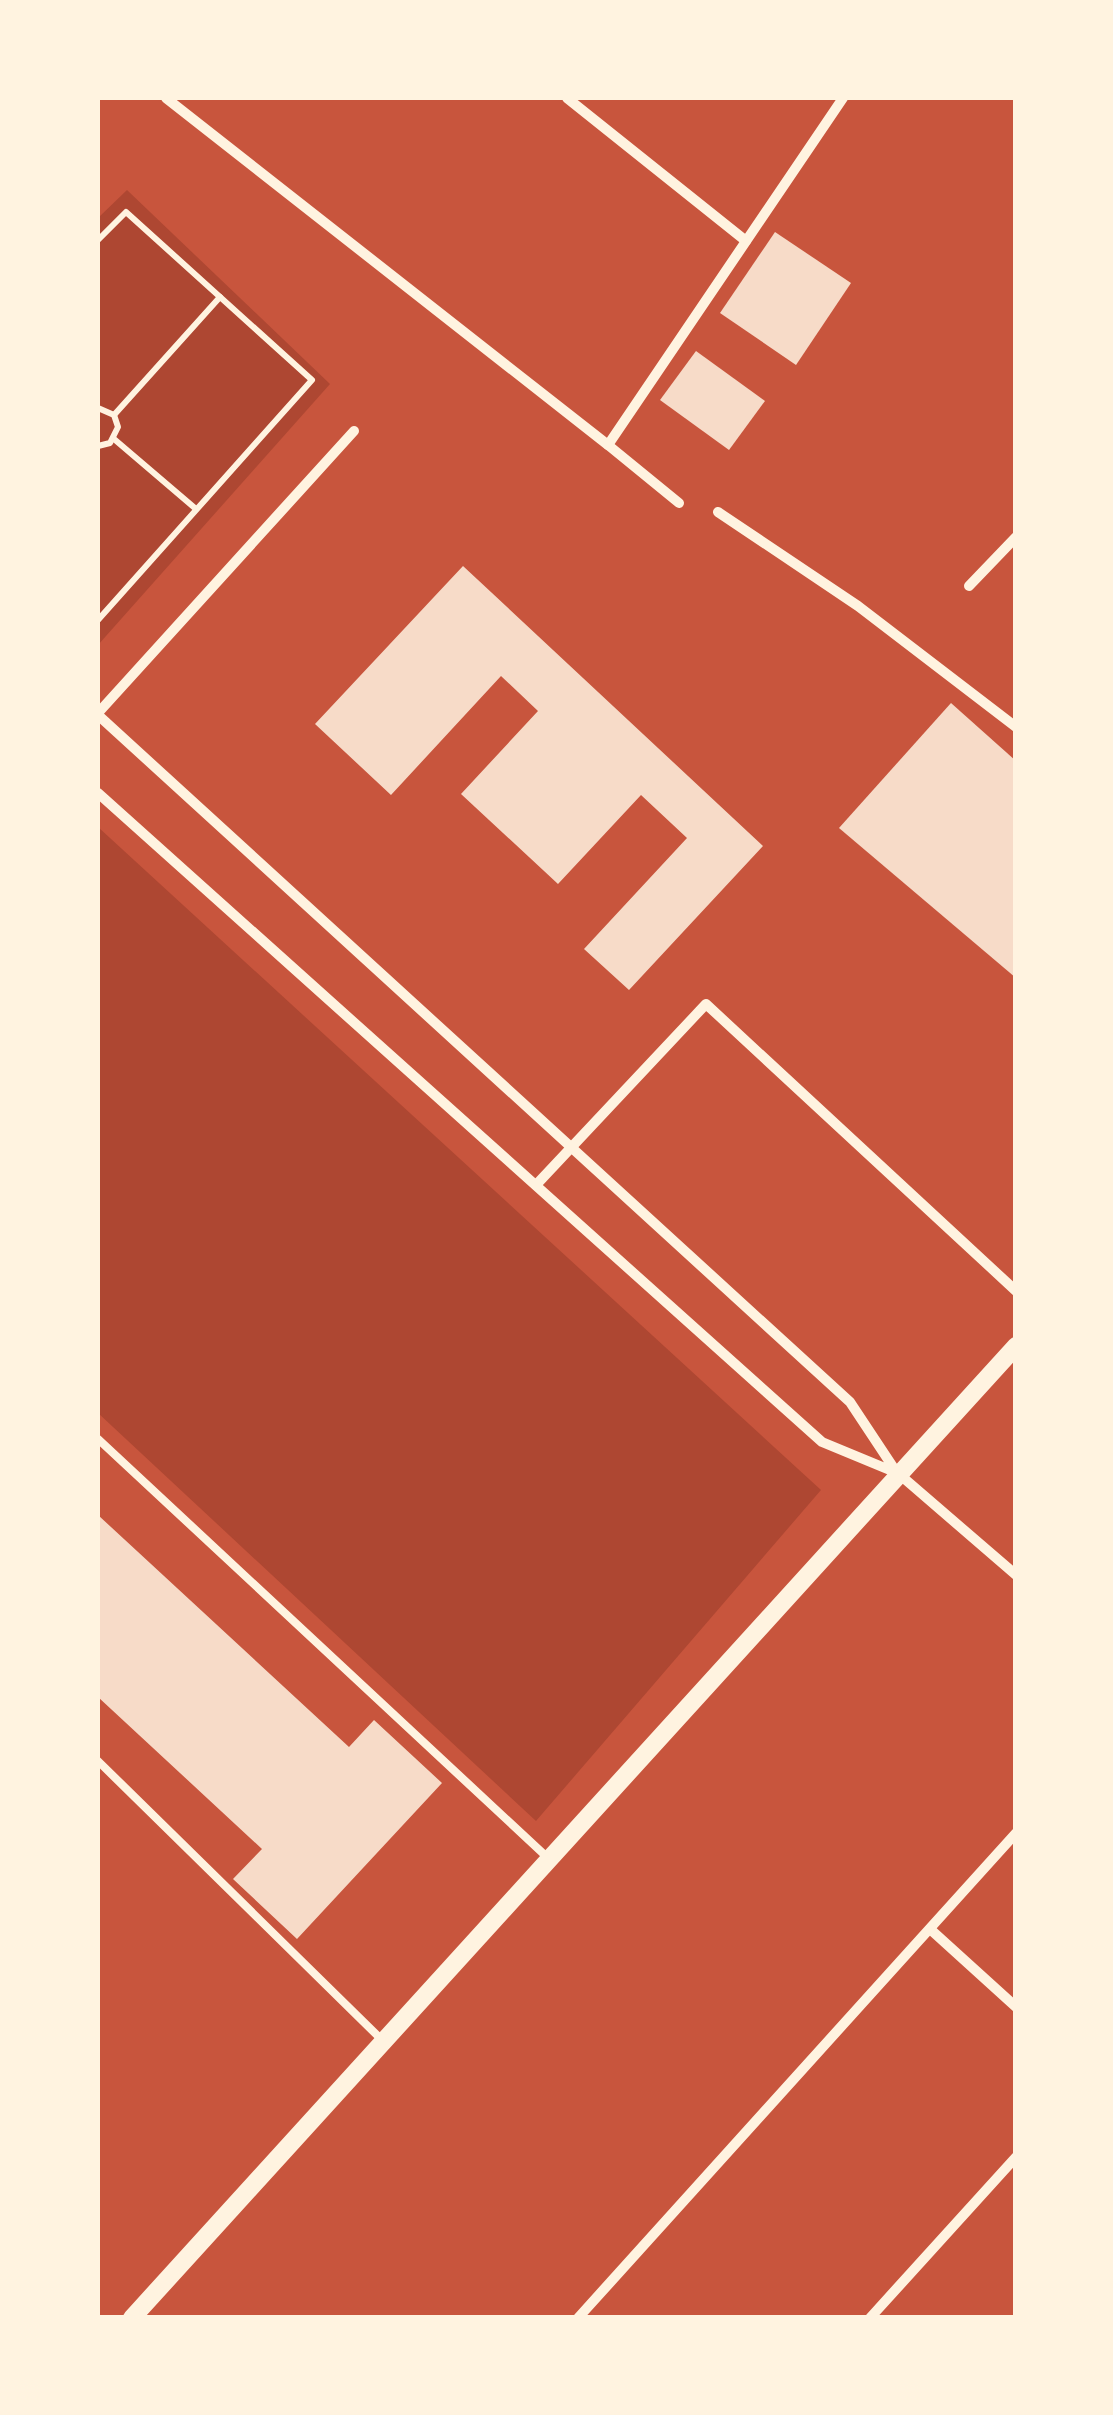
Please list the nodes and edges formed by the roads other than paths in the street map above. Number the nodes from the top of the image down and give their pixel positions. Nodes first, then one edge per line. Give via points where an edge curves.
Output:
1 (166, 98) edge
2 (567, 98) edge
3 (843, 98) edge
4 (746, 242) junction
5 (354, 430) dead end
6 (608, 445) junction
7 (680, 503) dead end
8 (718, 512) dead end
9 (1016, 538) edge
10 (969, 586) dead end
11 (98, 714) edge
12 (1016, 726) edge
13 (98, 793) edge
14 (572, 1146) junction
15 (536, 1185) junction
16 (1016, 1291) edge
17 (1016, 1346) edge
18 (98, 1439) edge
19 (898, 1473) junction
20 (1016, 1575) edge
21 (98, 1760) edge
22 (1016, 1834) edge
23 (548, 1858) junction
24 (930, 1929) junction
25 (1016, 2008) edge
26 (383, 2042) junction
27 (1016, 2156) edge
28 (132, 2318) edge
29 (578, 2318) edge
30 (870, 2318) edge

1 - 6 street
2 - 4 street
3 - 4 street
4 - 6 street
5 - 11 street
6 - 7 street
8 - 12 street via 858,606
9 - 10 street
11 - 14 street
13 - 15 street
14 - 15 street
14 - 16 street via 706,1004
14 - 19 street via 850,1402
15 - 19 street via 822,1442
17 - 19 street
18 - 23 lane
19 - 20 street
19 - 23 street
21 - 26 lane
22 - 24 street
23 - 26 street
24 - 25 street
24 - 29 street
26 - 28 street
27 - 30 street

